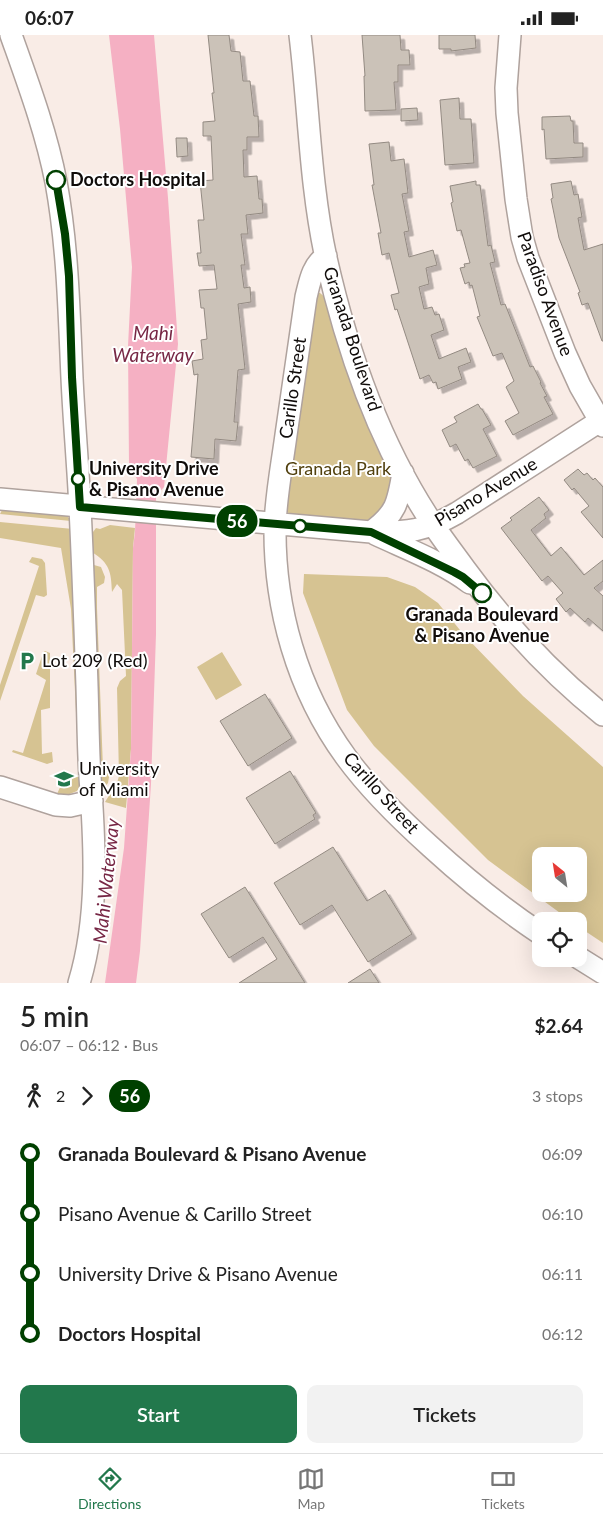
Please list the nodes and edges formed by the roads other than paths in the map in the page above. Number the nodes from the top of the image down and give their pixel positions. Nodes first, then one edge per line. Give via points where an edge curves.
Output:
1 (10, 35) edge
2 (300, 35) edge
3 (510, 35) edge
4 (326, 256) junction
5 (602, 422) edge
6 (403, 473) junction
7 (0, 499) edge
8 (80, 507) junction
9 (275, 523) junction
10 (433, 525) junction
11 (371, 532) junction
12 (479, 590) junction
13 (603, 715) edge
14 (0, 787) edge
15 (92, 801) junction
16 (532, 928) edge
17 (587, 963) edge
18 (603, 973) edge
19 (80, 983) edge

1 - 8 street via 44,134 62,218 69,276
2 - 4 street, Granada Boulevard
3 - 5 street, Paradiso Avenue via 507,113 522,237 565,353
4 - 6 street, Granada Boulevard via 357,366
4 - 9 street, Carillo Street via 312,273 306,297
5 - 10 street, Pisano Avenue
6 - 10 street, Granada Boulevard
6 - 11 street via 390,516
7 - 8 street, Pisano Avenue
8 - 9 street, Pisano Avenue
8 - 15 street
9 - 11 street, Pisano Avenue
9 - 16 street, Carillo Street via 277,578 287,629 306,686 332,737 359,774 420,837 458,871
10 - 11 street, Pisano Avenue via 414,531
10 - 12 street, Granada Boulevard
11 - 12 street via 463,577
12 - 13 street, Granada Boulevard via 526,645
14 - 15 street via 56,805 70,806
15 - 19 street via 93,902
17 - 18 street

